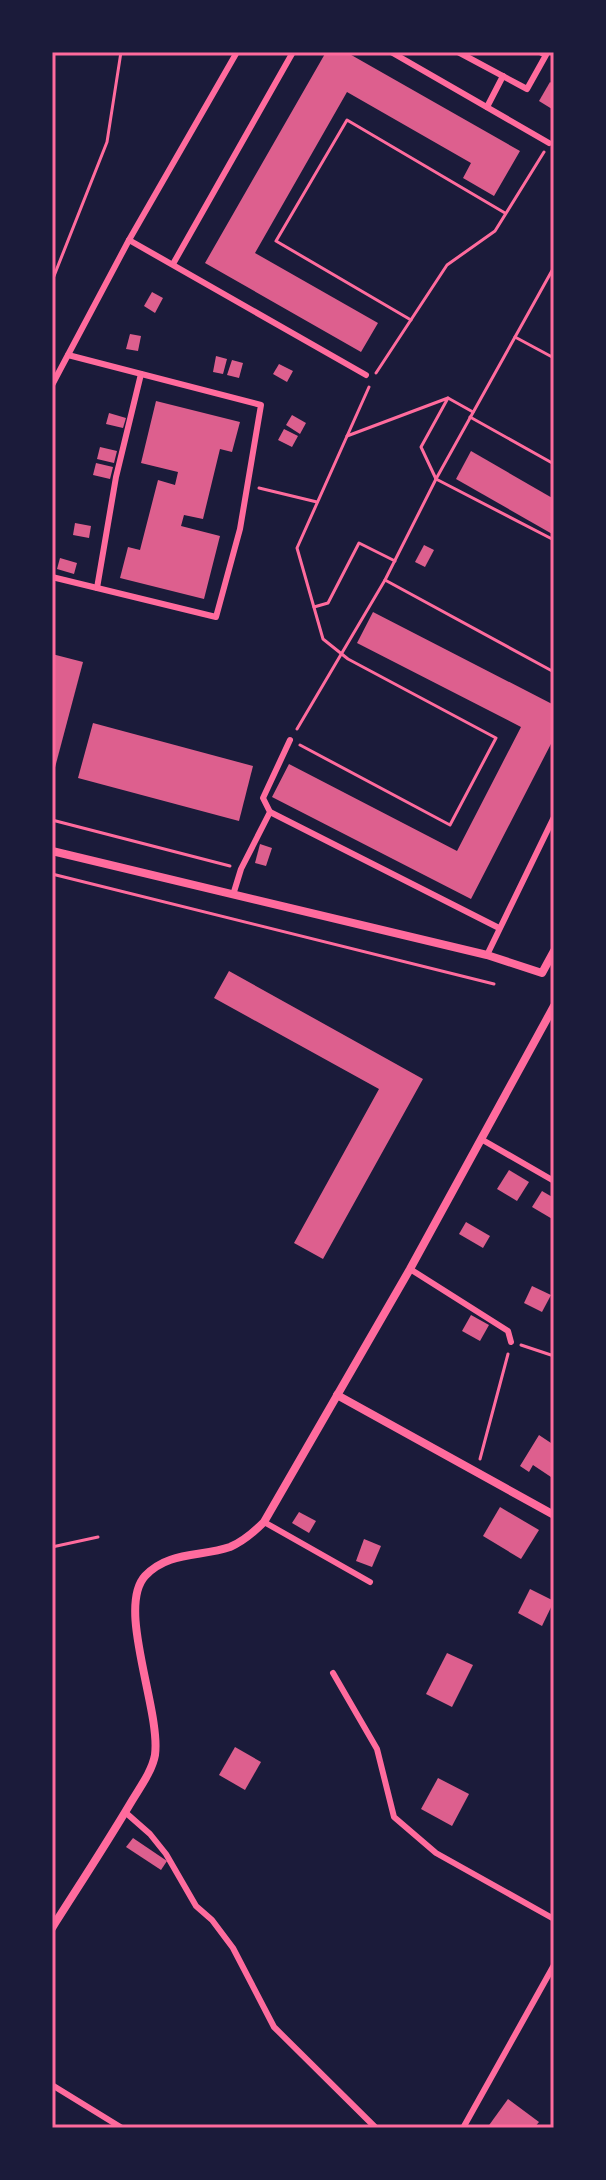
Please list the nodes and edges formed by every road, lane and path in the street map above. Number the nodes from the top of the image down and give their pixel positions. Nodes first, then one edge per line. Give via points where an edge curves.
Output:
1 (121, 52) edge
2 (237, 52) edge
3 (293, 52) edge
4 (391, 52) edge
5 (458, 52) edge
6 (540, 52) edge
7 (503, 76) junction
8 (487, 107) junction
9 (549, 143) joint
10 (506, 214) junction
11 (129, 240) junction
12 (173, 264) junction
13 (554, 267) edge
14 (52, 281) edge
15 (411, 320) junction
16 (515, 337) junction
17 (68, 355) junction
18 (554, 358) edge
19 (141, 374) junction
20 (366, 375) dead end
21 (52, 385) edge
22 (448, 398) junction
23 (472, 415) junction
24 (347, 436) junction
25 (554, 464) edge
26 (436, 479) junction
27 (248, 485) junction
28 (317, 502) junction
29 (554, 540) edge
30 (395, 561) junction
31 (52, 577) edge
32 (385, 580) junction
33 (97, 588) junction
34 (314, 607) junction
35 (341, 654) junction
36 (554, 672) edge
37 (290, 740) junction
38 (270, 812) junction
39 (554, 817) edge
40 (52, 820) edge
41 (52, 851) edge
42 (241, 869) junction
43 (52, 874) edge
44 (233, 895) junction
45 (499, 928) junction
46 (554, 951) edge
47 (487, 955) junction
48 (494, 984) dead end
49 (553, 1008) edge
50 (481, 1139) junction
51 (554, 1181) edge
52 (410, 1269) junction
53 (511, 1342) junction
54 (554, 1356) edge
55 (337, 1395) junction
56 (478, 1471) junction
57 (554, 1515) edge
58 (264, 1522) junction
59 (98, 1537) dead end
60 (52, 1547) edge
61 (370, 1582) dead end
62 (333, 1673) dead end
63 (125, 1812) junction
64 (554, 1919) edge
65 (52, 1928) edge
66 (554, 1965) edge
67 (52, 2085) edge
68 (122, 2128) edge
69 (373, 2128) edge
70 (463, 2128) edge

1 - 14 path via 107,142
2 - 11 lane
3 - 12 lane
4 - 8 lane
5 - 7 lane
6 - 7 lane via 546,55 527,89
7 - 8 lane
8 - 9 lane
9 - 10 path
10 - 15 path via 495,231 447,265
10 - 15 path via 347,120 276,241
11 - 12 lane
11 - 17 lane
12 - 20 lane
13 - 16 path
15 - 24 path via 372,379
16 - 18 path
16 - 23 path
17 - 19 lane
17 - 21 lane
19 - 27 lane via 261,405
19 - 33 lane
22 - 23 path
22 - 24 path
22 - 26 path via 421,447
23 - 25 path
23 - 26 path
24 - 28 path
26 - 29 path
26 - 30 path
27 - 28 path
27 - 33 lane via 216,617
28 - 34 path via 297,548
30 - 32 path
30 - 34 path via 359,543 328,603
31 - 33 lane
32 - 35 path
32 - 36 path
34 - 35 path via 323,639
35 - 37 path
35 - 37 path via 496,738 450,825
37 - 38 lane via 263,798
38 - 42 lane
38 - 45 lane
39 - 45 lane
40 - 42 path
41 - 44 street
42 - 44 lane
43 - 48 path
44 - 47 street
45 - 47 lane
46 - 47 street via 542,973
49 - 50 street
50 - 51 lane
50 - 52 street
52 - 53 lane via 508,1331
52 - 55 street
53 - 54 path
53 - 56 path
55 - 56 street
55 - 58 street
56 - 57 street
58 - 61 lane
58 - 63 street via 229,1547 163,1561 137,1589 134,1616 155,1758
59 - 60 path
62 - 64 lane via 377,1749 394,1817 436,1853
63 - 65 street
63 - 69 lane via 166,1854 196,1906 233,1948 274,2027
66 - 70 lane
67 - 68 lane

